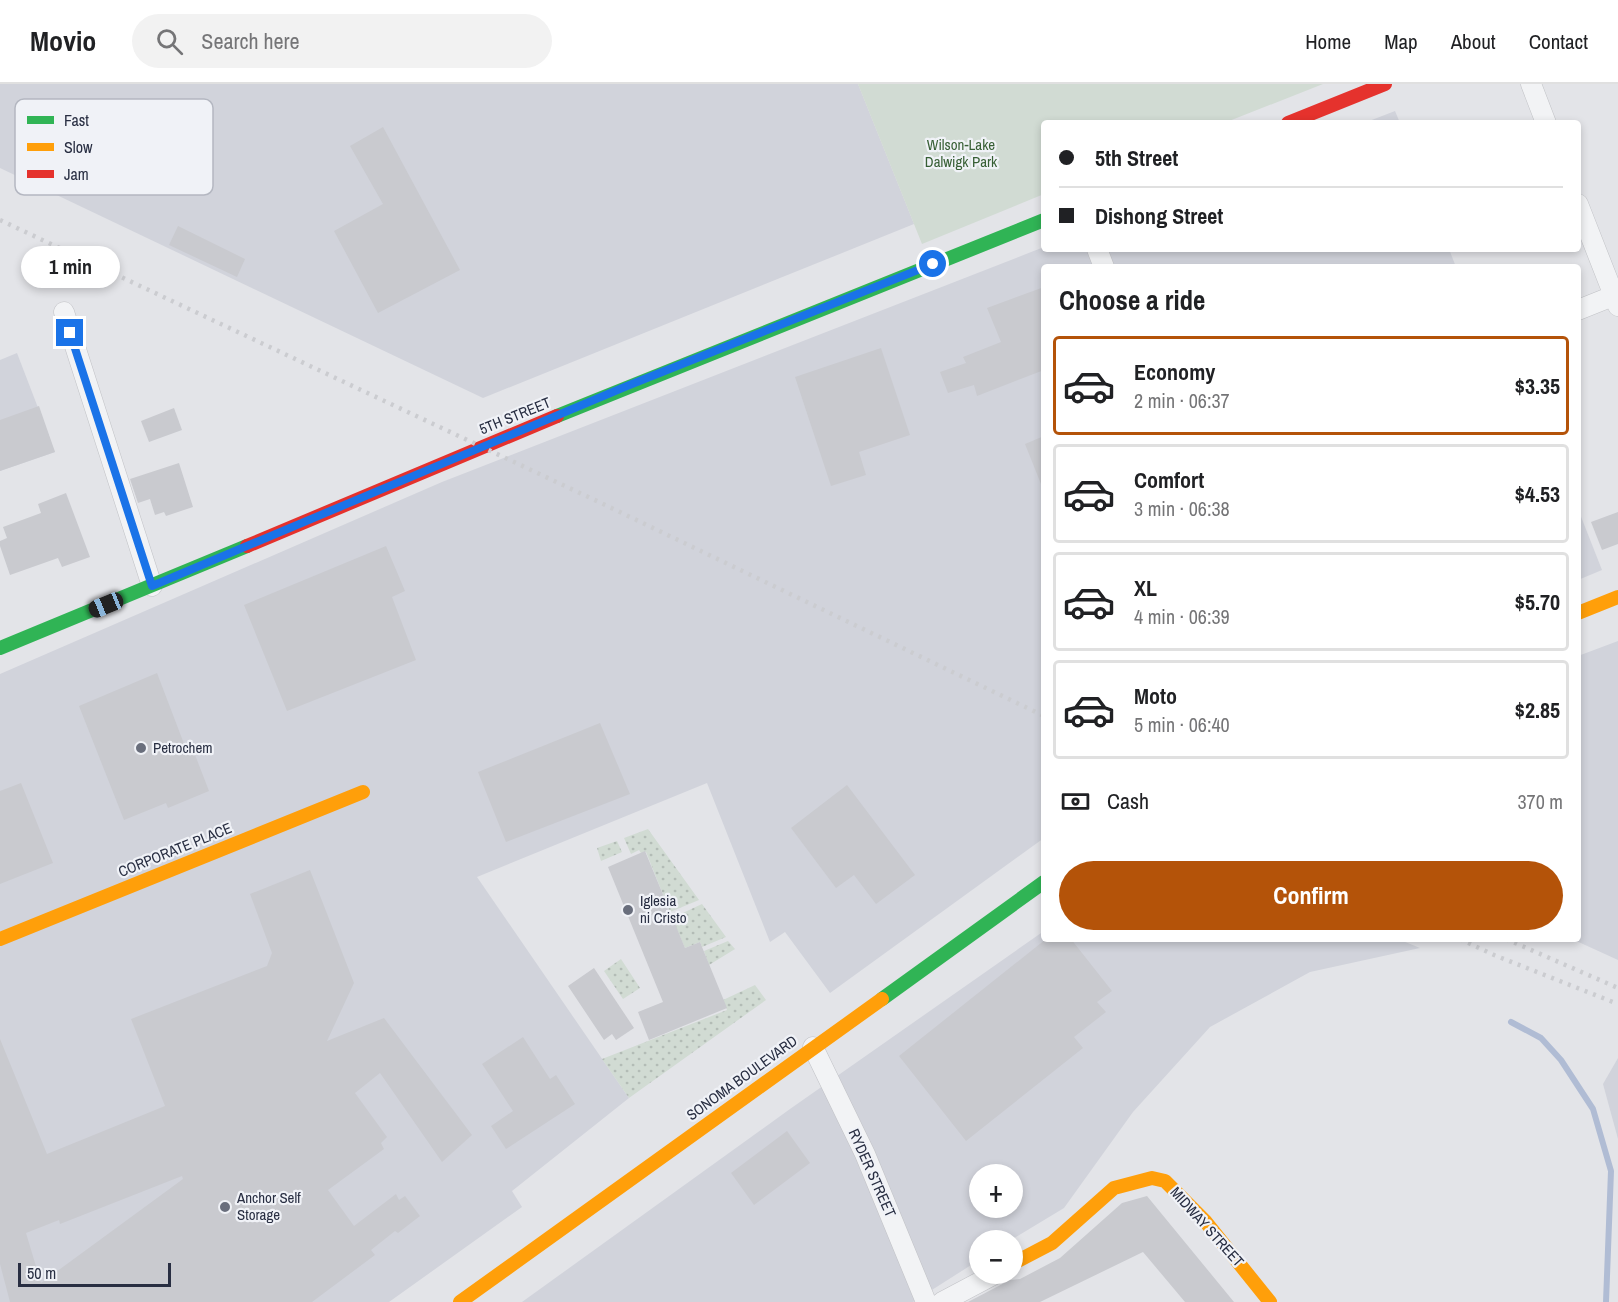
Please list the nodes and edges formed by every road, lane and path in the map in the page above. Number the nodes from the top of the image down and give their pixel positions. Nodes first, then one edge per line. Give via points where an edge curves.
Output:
1 (1386, 84) edge
2 (1531, 84) edge
3 (1296, 120) edge
4 (1545, 120) edge
5 (1581, 211) edge
6 (1041, 221) edge
7 (1617, 299) edge
8 (1581, 309) edge
9 (64, 312) dead end
10 (152, 586) junction
11 (1618, 597) edge
12 (1581, 612) edge
13 (0, 648) edge
14 (363, 792) dead end
15 (1041, 884) edge
16 (0, 939) edge
17 (813, 1047) junction
18 (1023, 1258) edge
19 (976, 1284) edge
20 (460, 1302) edge
21 (926, 1302) edge
22 (942, 1302) edge
23 (1270, 1302) edge

1 - 3 street
2 - 4 street
5 - 7 street
6 - 10 street, 5TH STREET via 627,386
7 - 8 street
9 - 10 street
10 - 13 street, 5TH STREET
11 - 12 street
14 - 16 street, CORPORATE PLACE
15 - 17 street, SONOMA BOULEVARD
17 - 20 street, SONOMA BOULEVARD
17 - 21 street, RYDER STREET via 865,1155
18 - 23 street, MIDWAY STREET via 1052,1243 1114,1188 1152,1178 1165,1181 1205,1221
19 - 22 street

